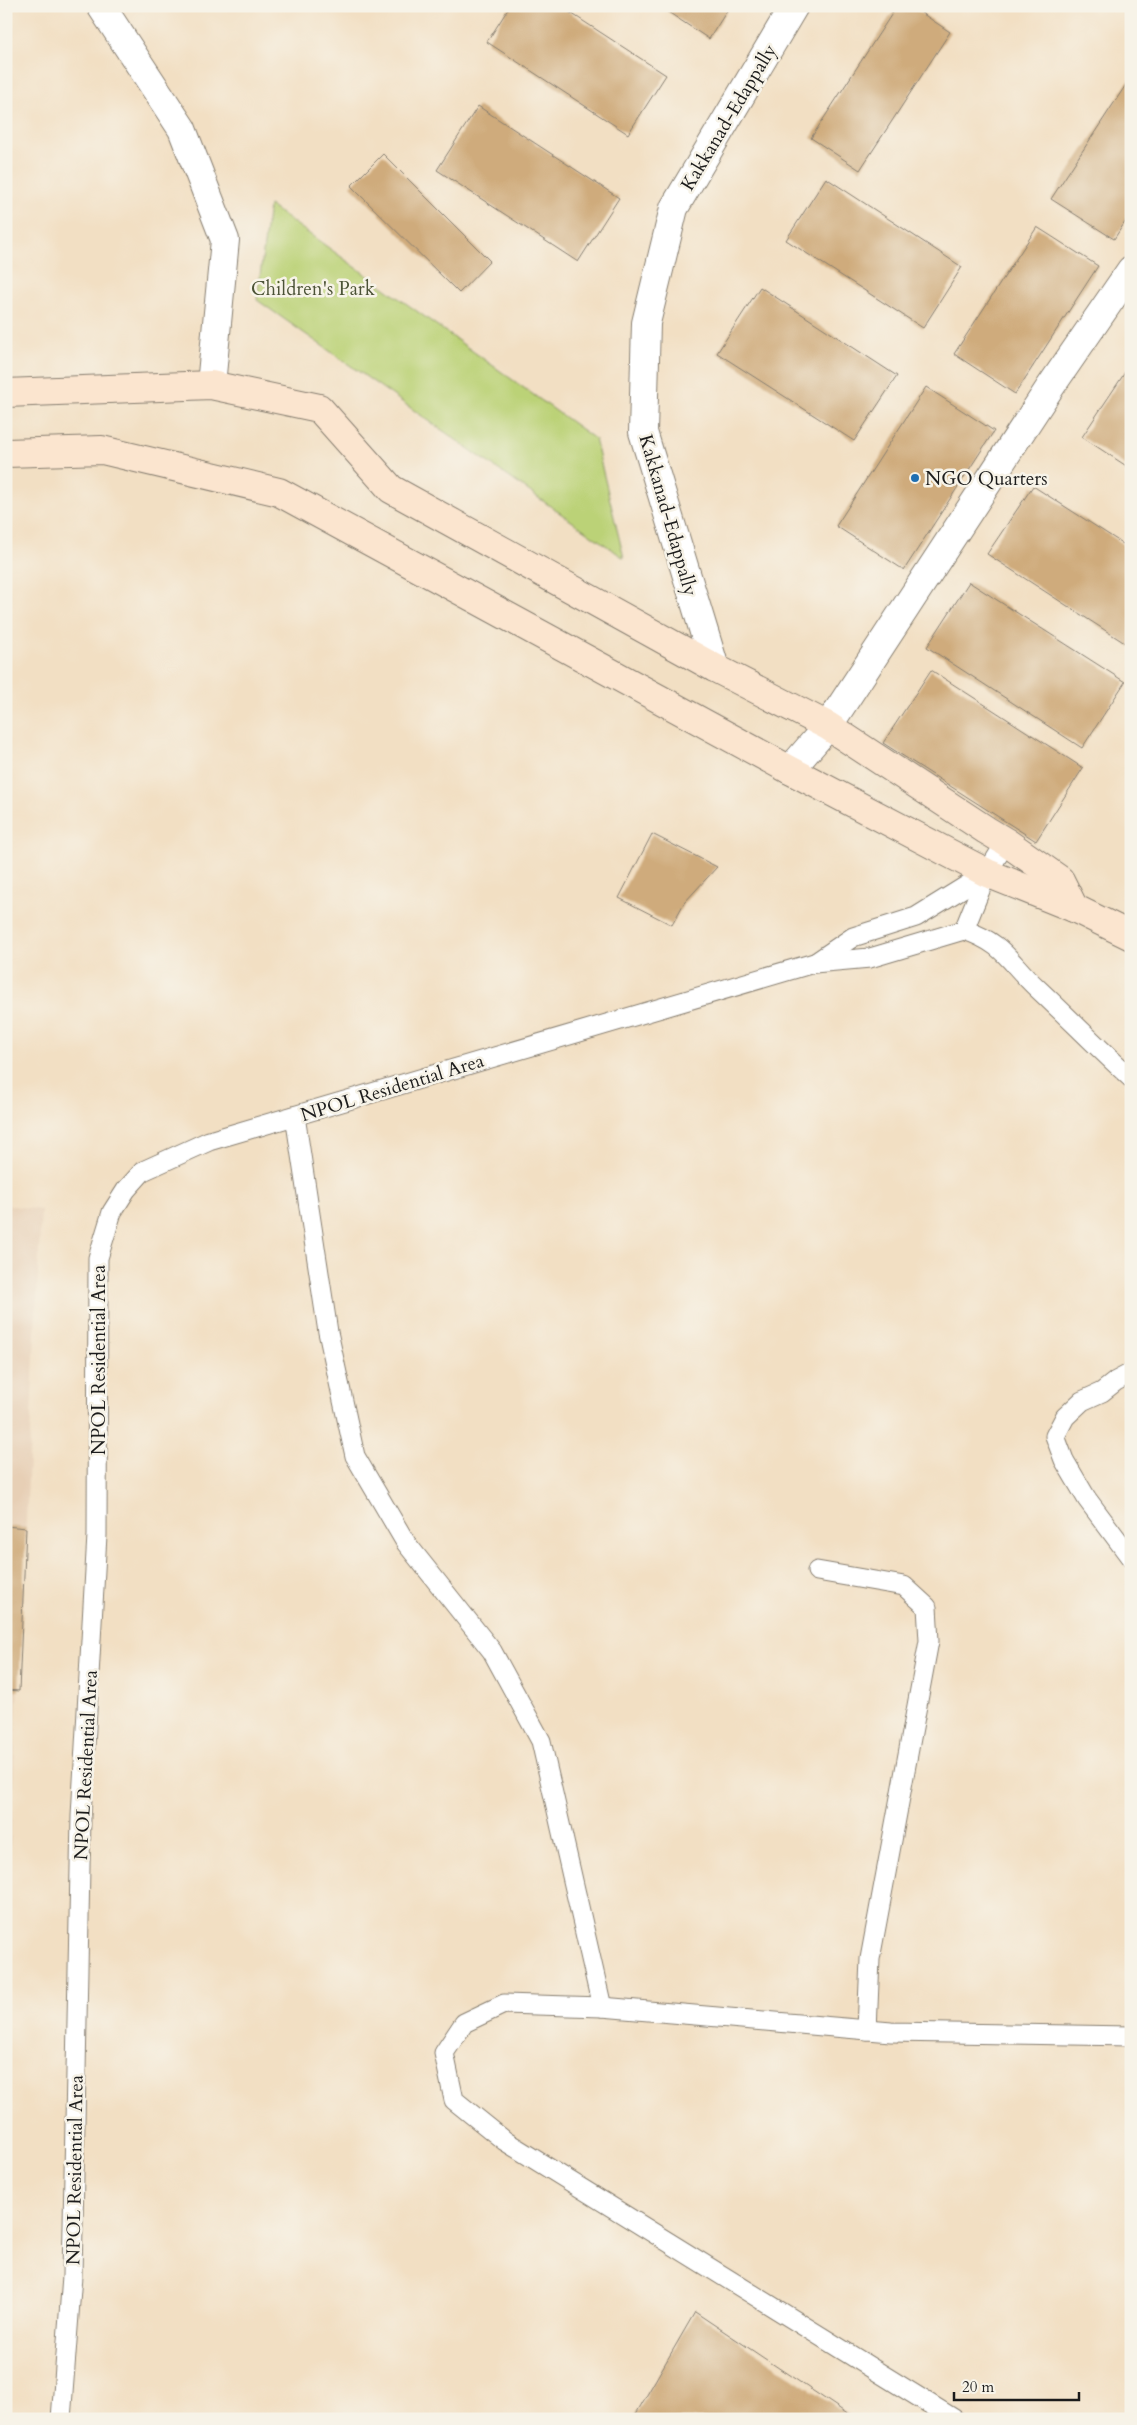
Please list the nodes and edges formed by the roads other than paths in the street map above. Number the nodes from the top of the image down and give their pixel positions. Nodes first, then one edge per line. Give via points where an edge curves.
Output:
1 (101, 6) edge
2 (794, 6) edge
3 (1131, 270) edge
4 (211, 385) junction
5 (6, 393) edge
6 (6, 453) edge
7 (714, 668) junction
8 (828, 726) junction
9 (790, 770) junction
10 (1006, 842) junction
11 (987, 873) junction
12 (1074, 908) junction
13 (964, 930) junction
14 (1131, 936) edge
15 (814, 964) junction
16 (1131, 1078) edge
17 (295, 1116) junction
18 (1131, 1373) edge
19 (1131, 1558) edge
20 (817, 1570) dead end
21 (602, 2007) junction
22 (867, 2030) junction
23 (1131, 2036) edge
24 (61, 2419) edge
25 (954, 2419) edge

1 - 4 street via 182,129 225,240
2 - 7 street, Kakkanad-Edappally via 674,208 646,322 643,432
3 - 8 street
4 - 5 main road
4 - 7 main road via 319,408 391,489
6 - 9 main road via 102,450 280,492
7 - 8 main road
8 - 9 street
8 - 10 main road
9 - 11 main road
10 - 11 lane
10 - 12 main road via 1060,880
11 - 12 main road
11 - 13 lane
11 - 15 lane via 916,917 853,937
12 - 14 main road
13 - 15 lane, NPOL Residential Area via 870,958
13 - 16 lane via 984,936 1006,953 1035,987
15 - 17 lane, NPOL Residential Area
17 - 21 lane via 328,1332 355,1456 406,1543 492,1651 541,1741
17 - 24 lane, NPOL Residential Area via 209,1141 143,1172 112,1212 98,1258 97,1535 81,1816 72,2276
18 - 19 lane via 1082,1401 1065,1417 1056,1436 1064,1460 1079,1487
20 - 22 lane via 904,1586 927,1607 929,1641 870,1959
21 - 22 lane
21 - 25 lane via 504,2004 464,2023 444,2053 454,2100 505,2141
22 - 23 lane

